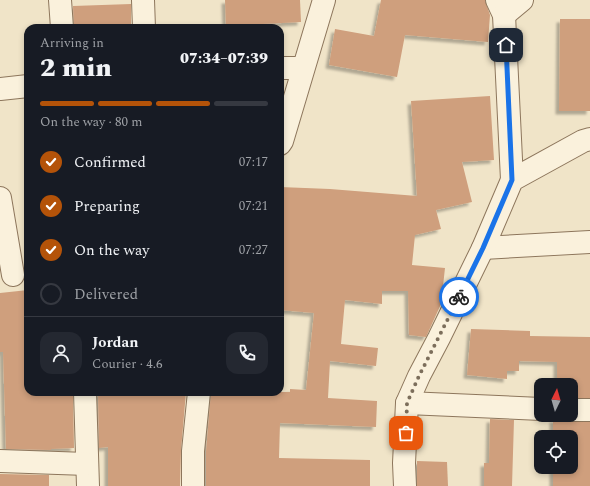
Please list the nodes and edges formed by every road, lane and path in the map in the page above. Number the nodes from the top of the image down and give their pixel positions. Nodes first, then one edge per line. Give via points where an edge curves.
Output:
1 (60, 0) edge
2 (143, 0) edge
3 (324, 0) edge
4 (522, 0) edge
5 (500, 7) edge
6 (62, 24) edge
7 (144, 24) edge
8 (284, 68) edge
9 (303, 68) junction
10 (24, 86) edge
11 (0, 89) edge
12 (284, 134) edge
13 (590, 139) edge
14 (512, 180) junction
15 (0, 198) edge
16 (590, 242) edge
17 (483, 248) junction
18 (14, 275) edge
19 (85, 396) edge
20 (199, 396) edge
21 (407, 403) junction
22 (534, 408) edge
23 (578, 410) edge
24 (590, 410) edge
25 (0, 461) edge
26 (87, 464) junction
27 (88, 486) edge
28 (193, 486) edge
29 (405, 486) edge

1 - 6 street
2 - 7 street
3 - 9 street
4 - 5 street
5 - 14 street
8 - 9 street
9 - 12 street
10 - 11 street
13 - 14 street
14 - 17 street
15 - 18 street
16 - 17 street
17 - 21 street
19 - 26 street
20 - 28 street via 193,451
21 - 22 street
21 - 29 street
23 - 24 street
25 - 26 street
26 - 27 street

